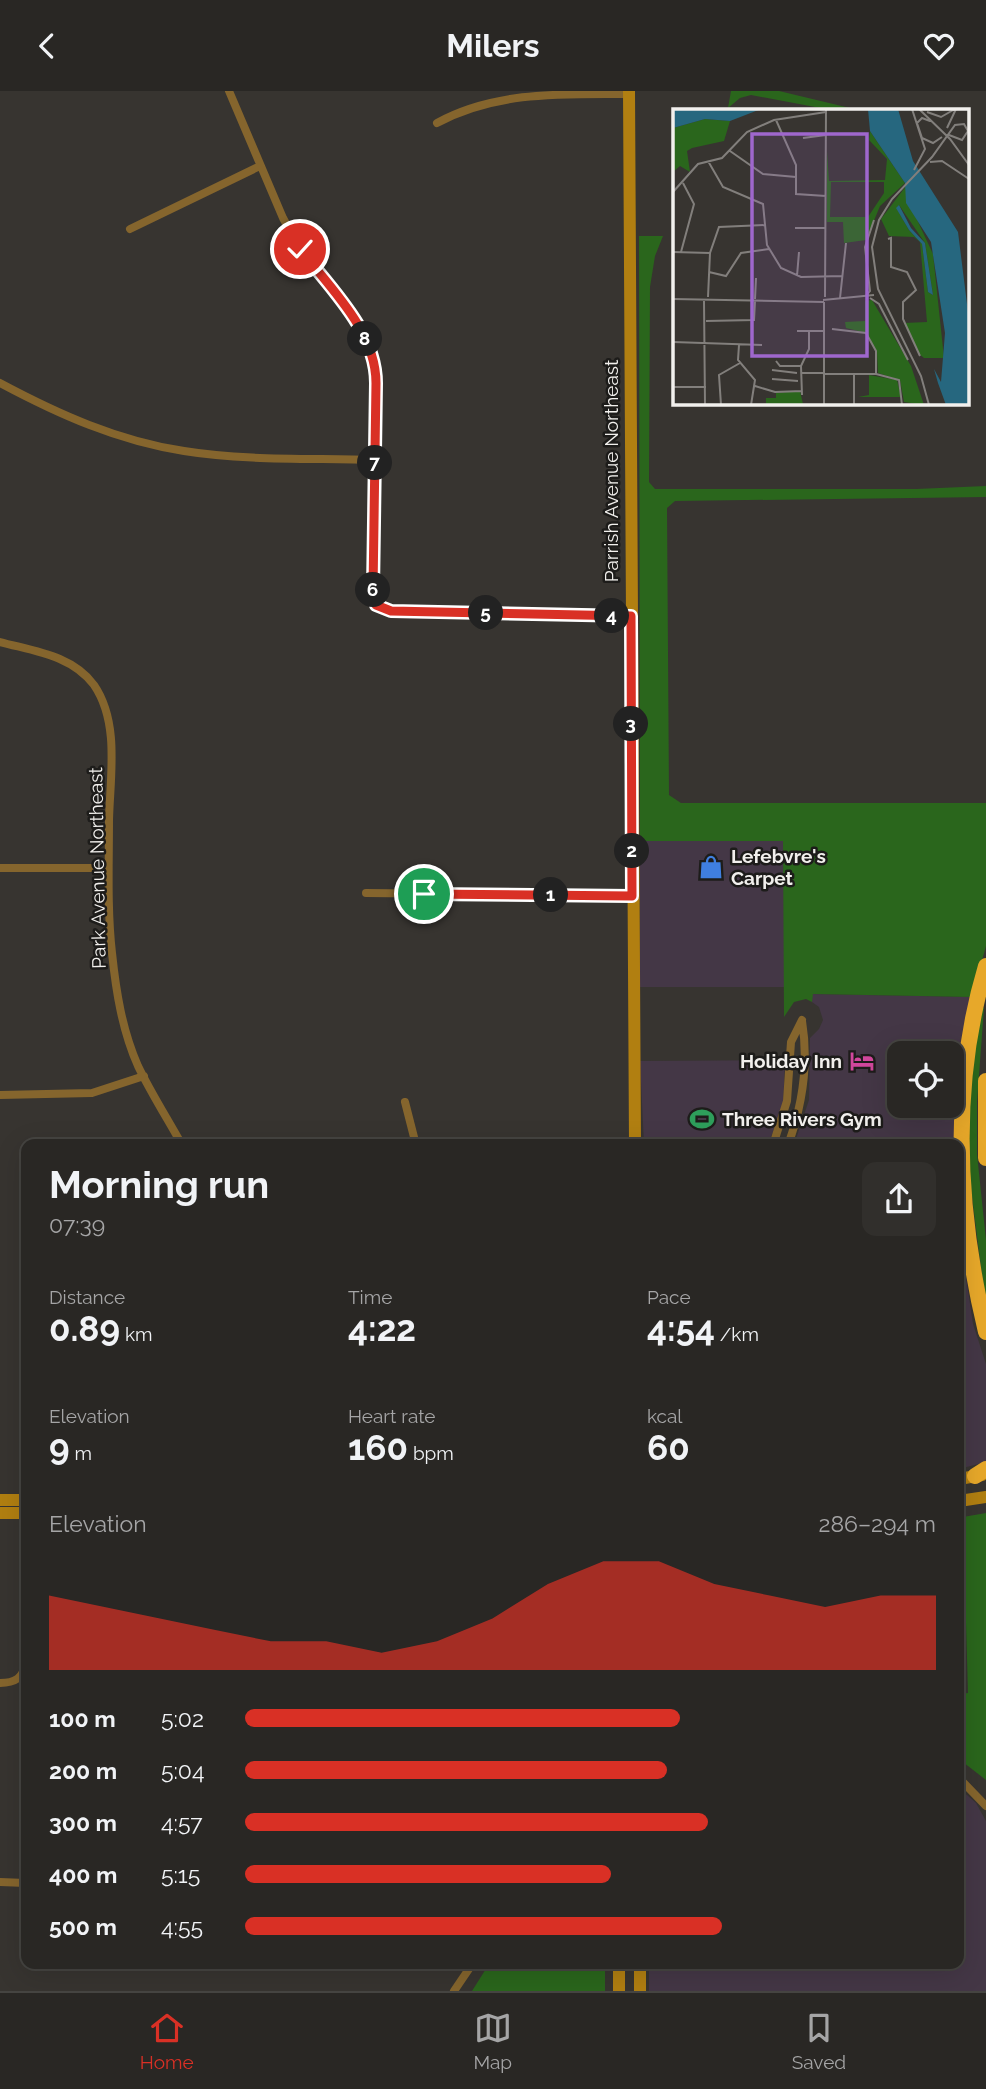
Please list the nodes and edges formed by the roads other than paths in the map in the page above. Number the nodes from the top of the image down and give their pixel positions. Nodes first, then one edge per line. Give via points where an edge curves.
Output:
1 (229, 91) edge
2 (629, 93) edge
3 (437, 123) dead end
4 (260, 166) junction
5 (130, 229) dead end
6 (0, 383) edge
7 (375, 460) junction
8 (631, 616) junction
9 (0, 642) edge
10 (0, 868) edge
11 (108, 868) junction
12 (366, 893) dead end
13 (632, 896) junction
14 (986, 966) edge
15 (144, 1076) junction
16 (986, 1081) edge
17 (0, 1095) edge
18 (405, 1102) dead end
19 (179, 1139) edge
20 (414, 1139) edge
21 (635, 1139) edge
22 (775, 1139) edge
23 (790, 1139) edge
24 (960, 1139) edge
25 (986, 1158) edge
26 (964, 1199) edge
27 (986, 1332) edge
28 (986, 1497) edge
29 (0, 1500) edge
30 (21, 1500) edge
31 (964, 1500) edge
32 (0, 1513) edge
33 (21, 1513) edge
34 (21, 1676) edge
35 (0, 1683) edge
36 (964, 1784) edge
37 (986, 1806) edge
38 (0, 1882) edge
39 (21, 1883) edge
40 (469, 1969) edge
41 (619, 1969) edge
42 (640, 1969) edge
43 (454, 1991) edge
44 (619, 1991) edge
45 (640, 1991) edge

1 - 4 street
2 - 3 street via 503,97 458,110
2 - 8 main road, Parrish Avenue Northeast
4 - 5 street
4 - 7 street via 300,249 356,322 373,358
6 - 7 street via 93,427 161,447 208,454
7 - 8 street via 376,605 391,611
8 - 13 main road, Parrish Avenue Northeast
9 - 11 street, Park Avenue Northeast via 71,664 84,673 101,698 109,729
10 - 11 street
11 - 15 street, Park Avenue Northeast via 116,986 129,1042
12 - 13 street
13 - 21 main road, Parrish Avenue Northeast
14 - 24 highway via 966,1056
15 - 17 street via 76,1095
15 - 19 street, Park Avenue Northeast
16 - 25 highway
18 - 20 street
22 - 23 street via 787,1101 791,1042 802,1020 804,1094
26 - 27 highway via 971,1264
28 - 31 main road
29 - 30 main road
32 - 33 main road
34 - 35 street
36 - 37 street
38 - 39 street
40 - 43 street
41 - 44 main road
42 - 45 main road

